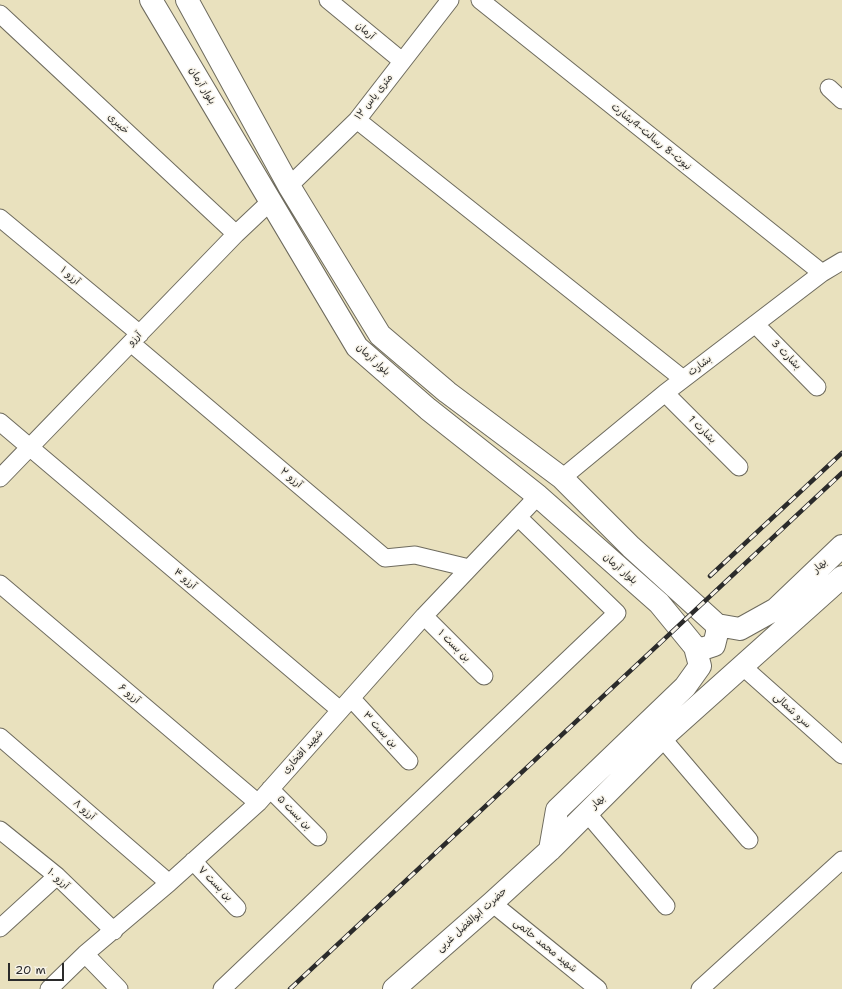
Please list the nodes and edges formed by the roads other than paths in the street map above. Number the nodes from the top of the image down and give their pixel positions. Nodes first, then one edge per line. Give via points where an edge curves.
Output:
1 (151, 0) edge
2 (187, 0) edge
3 (328, 0) edge
4 (450, 0) edge
5 (480, 0) edge
6 (3, 23) edge
7 (402, 61) junction
8 (830, 88) dead end
9 (842, 100) edge
10 (357, 120) junction
11 (289, 186) junction
12 (271, 201) junction
13 (0, 218) edge
14 (236, 234) junction
15 (842, 261) edge
16 (822, 273) junction
17 (755, 324) junction
18 (135, 338) junction
19 (683, 379) junction
20 (817, 387) dead end
21 (665, 393) junction
22 (0, 422) edge
23 (30, 447) junction
24 (739, 467) dead end
25 (0, 478) edge
26 (562, 478) junction
27 (538, 496) junction
28 (518, 517) junction
29 (842, 546) edge
30 (469, 568) junction
31 (842, 577) edge
32 (0, 584) edge
33 (424, 616) junction
34 (717, 625) junction
35 (695, 647) junction
36 (742, 666) junction
37 (484, 676) dead end
38 (346, 704) junction
39 (0, 737) edge
40 (662, 738) junction
41 (842, 755) edge
42 (409, 761) dead end
43 (270, 789) junction
44 (258, 803) junction
45 (587, 813) junction
46 (0, 830) edge
47 (318, 837) dead end
48 (749, 840) dead end
49 (550, 850) junction
50 (842, 860) edge
51 (193, 861) junction
52 (57, 876) junction
53 (169, 883) junction
54 (492, 903) junction
55 (666, 906) dead end
56 (237, 908) dead end
57 (0, 928) edge
58 (114, 931) junction
59 (85, 954) junction
60 (49, 989) edge
61 (119, 989) edge
62 (222, 989) edge
63 (394, 989) edge
64 (598, 989) edge
65 (700, 989) edge

1 - 12 street, بلوار آرمان
2 - 11 street
3 - 7 street, آرمان
4 - 7 street, ۱۲ متری یاس
5 - 16 street, نبوت-8 رسالت-4بشارت
6 - 14 street, خیبری
7 - 10 street, ۱۲ متری یاس
8 - 9 street
10 - 11 street, ۱۲ متری یاس
10 - 19 street
11 - 26 street via 380,335 447,392
12 - 14 street, آرزو
12 - 27 street, بلوار آرمان via 357,346 428,409
13 - 18 street, آرزو ۱
14 - 18 street, آرزو
15 - 16 street, بشارت
16 - 17 street, بشارت
17 - 19 street, بشارت
17 - 20 street, بشارت 3
18 - 23 street, آرزو
18 - 30 street, آرزو ۲ via 385,558 415,554
19 - 21 street, بشارت
21 - 24 street, بشارت 1
21 - 26 street, بشارت
22 - 23 street, آرزو ۴
23 - 25 street, آرزو
23 - 38 street, آرزو ۴
26 - 34 street via 631,547
27 - 28 street, شهید افتخاری
27 - 35 street, بلوار آرمان via 659,603
28 - 30 street, شهید افتخاری
28 - 62 street via 617,614
29 - 34 street, بهار via 776,610 740,629
30 - 33 street, شهید افتخاری
31 - 36 street, بهار
32 - 44 street, آرزو ۶
33 - 37 street, بن بست ۱
33 - 38 street, شهید افتخاری
34 - 35 street via 718,633 714,646 702,649
35 - 49 street via 700,666 685,688 557,810
36 - 40 street, بهار
36 - 41 street, سرو شمالی
38 - 42 street, بن بست ۳
38 - 43 street, شهید افتخاری
39 - 53 street, آرزو ۸
40 - 45 street, بهار
40 - 48 street
43 - 44 street, شهید افتخاری
43 - 47 street, بن بست ۵
44 - 51 street, شهید افتخاری
45 - 49 street, بهار
45 - 55 street
46 - 52 street, آرزو ۱۰
49 - 54 street, حضرت ابوالفضل غربی
50 - 65 street
51 - 53 street, شهید افتخاری
51 - 56 street, بن بست ۷
52 - 57 street
52 - 58 street, آرزو ۱۰
53 - 58 street, شهید افتخاری
54 - 63 street, حضرت ابوالفضل غربی
54 - 64 street, شهید محمد حاتمی
58 - 59 street, شهید افتخاری
59 - 60 street, شهید افتخاری
59 - 61 street

